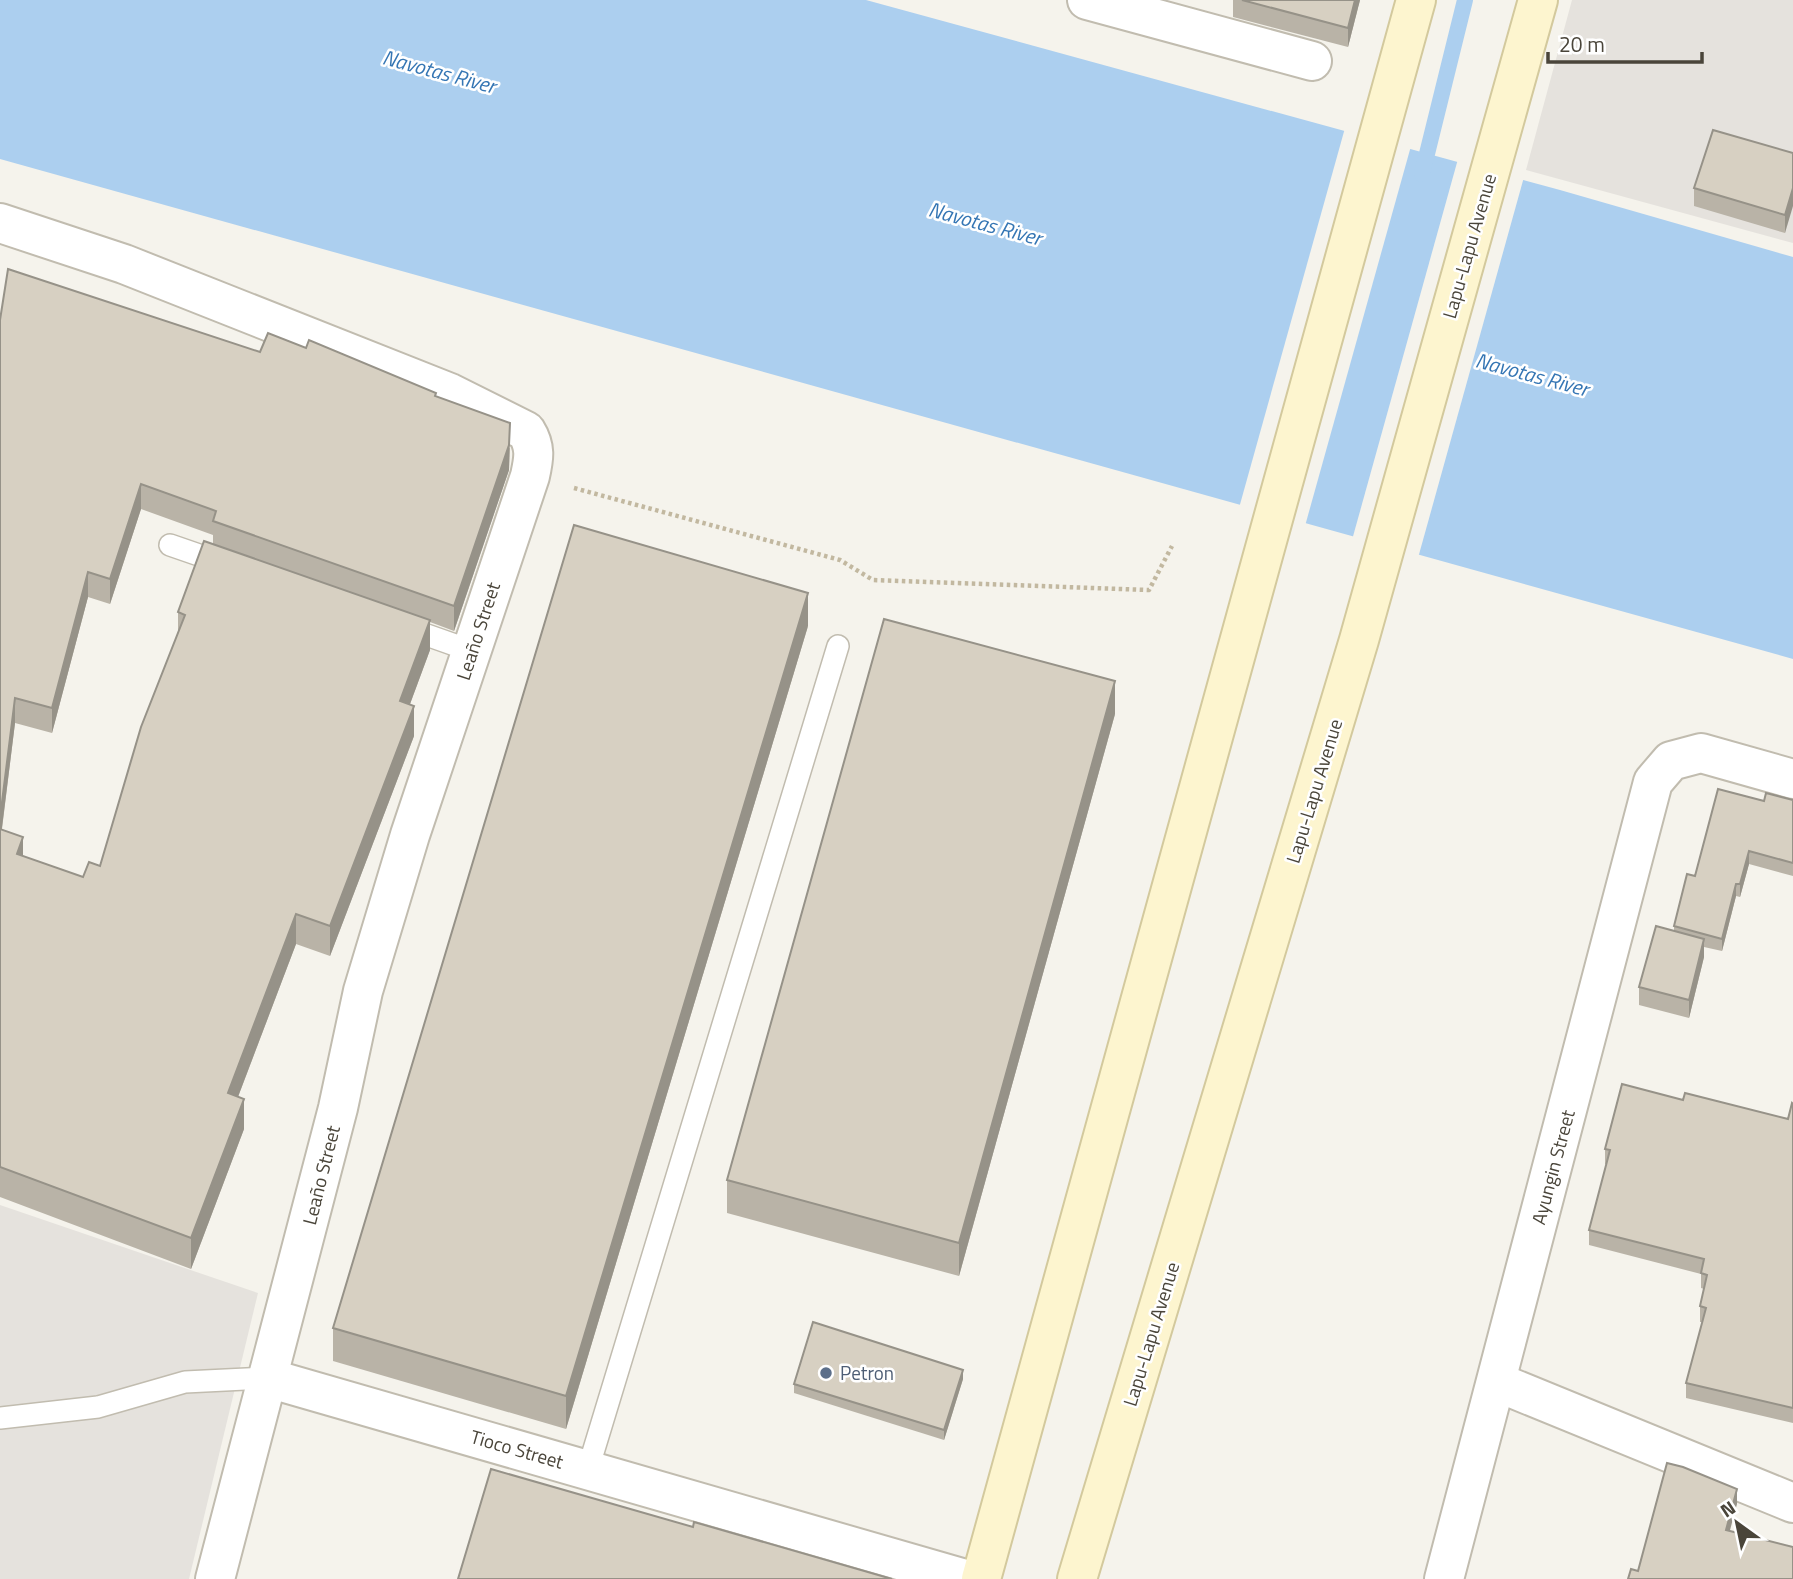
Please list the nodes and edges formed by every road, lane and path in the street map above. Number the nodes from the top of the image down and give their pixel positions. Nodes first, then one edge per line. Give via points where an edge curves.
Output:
1 (1087, 0) edge
2 (1416, 0) edge
3 (1538, 0) edge
4 (1126, 5) edge
5 (1312, 61) dead end
6 (0, 223) edge
7 (530, 476) junction
8 (170, 545) dead end
9 (1172, 546) dead end
10 (247, 572) edge
11 (387, 621) edge
12 (838, 646) dead end
13 (472, 651) junction
14 (1793, 779) edge
15 (268, 1378) junction
16 (1497, 1382) junction
17 (0, 1419) edge
18 (588, 1469) junction
19 (1793, 1503) edge
20 (215, 1579) edge
21 (965, 1579) edge
22 (981, 1579) edge
23 (1077, 1579) edge
24 (1444, 1579) edge

1 - 4 street
2 - 22 main road
3 - 23 main road, Lapu-Lapu Avenue via 1366,616
4 - 5 street
6 - 7 street, Leaño Street via 124,264 450,393 526,431 535,455
7 - 9 path via 840,560 873,580 1149,590
7 - 13 street, Leaño Street
8 - 10 lane
11 - 13 lane
12 - 18 lane
13 - 15 street, Leaño Street via 363,991 338,1108
14 - 16 street, Ayungin Street via 1701,753 1671,761 1653,782
15 - 17 lane via 185,1382 99,1407
15 - 18 street, Tioco Street
15 - 20 street
16 - 19 street
16 - 24 street, Ayungin Street
18 - 21 street, Tioco Street

